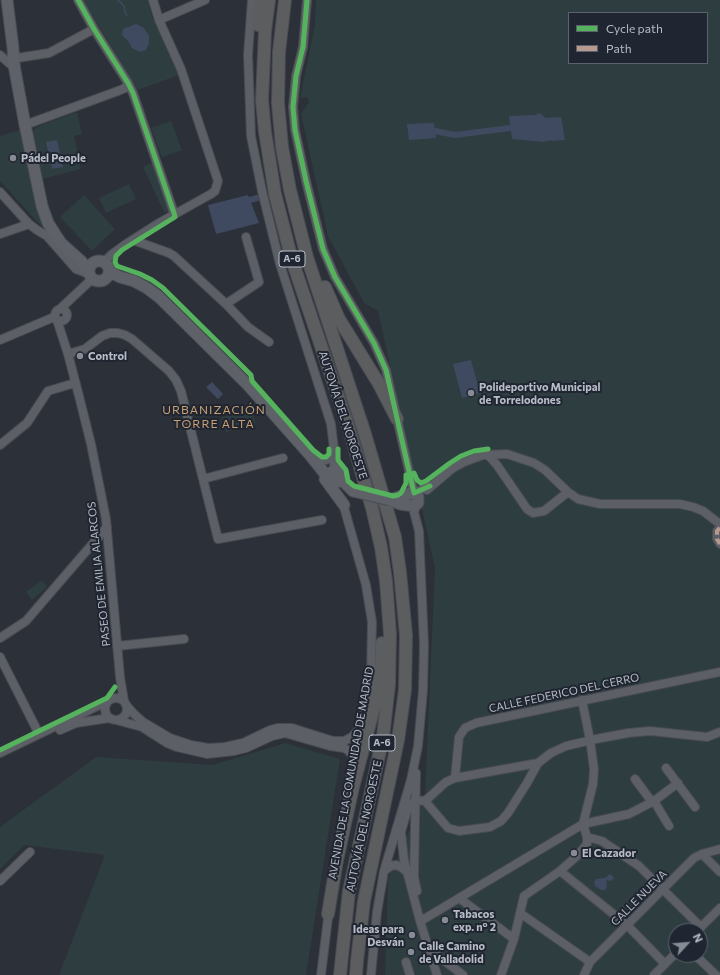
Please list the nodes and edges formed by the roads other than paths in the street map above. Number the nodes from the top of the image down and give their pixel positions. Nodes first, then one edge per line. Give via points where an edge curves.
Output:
1 (78, 0) edge
2 (153, 0) edge
3 (252, 0) edge
4 (260, 0) edge
5 (269, 0) edge
6 (285, 0) edge
7 (307, 0) edge
8 (202, 1) edge
9 (5, 5) edge
10 (159, 20) junction
11 (94, 29) junction
12 (0, 55) edge
13 (15, 57) junction
14 (128, 84) junction
15 (262, 100) junction
16 (25, 125) junction
17 (282, 147) junction
18 (0, 192) edge
19 (174, 213) junction
20 (29, 224) junction
21 (0, 234) edge
22 (246, 237) dead end
23 (133, 240) junction
24 (89, 270) junction
25 (107, 271) junction
26 (226, 304) junction
27 (61, 316) junction
28 (0, 340) edge
29 (268, 342) dead end
30 (68, 354) junction
31 (75, 383) junction
32 (397, 419) junction
33 (299, 443) junction
34 (0, 445) edge
35 (488, 455) junction
36 (334, 457) junction
37 (283, 458) dead end
38 (314, 458) junction
39 (410, 474) junction
40 (335, 477) junction
41 (203, 479) junction
42 (430, 486) junction
43 (568, 492) junction
44 (416, 500) junction
45 (344, 505) junction
46 (372, 508) junction
47 (322, 520) dead end
48 (720, 524) edge
49 (107, 527) junction
50 (720, 528) edge
51 (94, 542) junction
52 (720, 544) edge
53 (109, 547) junction
54 (0, 638) edge
55 (184, 639) dead end
56 (118, 646) junction
57 (0, 657) edge
58 (720, 672) edge
59 (120, 677) junction
60 (111, 699) junction
61 (582, 700) junction
62 (125, 703) junction
63 (113, 719) junction
64 (360, 729) junction
65 (720, 732) edge
66 (39, 734) junction
67 (590, 740) junction
68 (178, 744) junction
69 (344, 744) junction
70 (418, 746) junction
71 (0, 754) edge
72 (354, 758) junction
73 (0, 759) edge
74 (538, 762) junction
75 (666, 768) dead end
76 (456, 778) junction
77 (635, 779) dead end
78 (678, 783) junction
79 (415, 800) junction
80 (425, 801) junction
81 (653, 801) junction
82 (695, 807) dead end
83 (583, 824) junction
84 (669, 826) dead end
85 (587, 837) junction
86 (720, 849) edge
87 (30, 852) dead end
88 (702, 854) junction
89 (384, 871) junction
90 (560, 871) junction
91 (406, 872) junction
92 (720, 872) edge
93 (0, 881) edge
94 (662, 889) junction
95 (459, 898) junction
96 (720, 908) edge
97 (520, 913) junction
98 (328, 914) junction
99 (424, 919) junction
100 (693, 923) edge
101 (705, 923) edge
102 (627, 925) junction
103 (514, 939) junction
104 (434, 953) junction
105 (668, 961) edge
106 (406, 962) dead end
107 (590, 962) junction
108 (703, 963) edge
109 (665, 964) junction
110 (321, 975) edge
111 (340, 975) edge
112 (356, 975) edge
113 (371, 975) edge
114 (410, 975) edge
115 (437, 975) edge
116 (441, 975) edge
117 (463, 975) edge
118 (501, 975) edge
119 (584, 975) edge
120 (654, 975) edge
121 (716, 975) edge

1 - 11 street
2 - 10 street
3 - 36 street, AVENIDA DE LA COMUNIDAD DE MADRID via 248,55 251,136 280,264 331,424
4 - 15 highway via 256,45
5 - 15 highway, AUTOVÍA DEL NOROESTE / A-6
6 - 17 highway, AUTOVÍA DEL NOROESTE / A-6 via 279,52 278,103
7 - 32 street via 303,47 296,76 294,130 323,248 335,277 374,343 386,370
8 - 10 street
9 - 13 main road
10 - 19 street via 181,68 218,181 215,191 211,194
11 - 13 street via 49,53
11 - 14 street
12 - 13 street via 10,64
13 - 16 main road
14 - 16 street via 118,91
14 - 19 street
15 - 46 highway, AUTOVÍA DEL NOROESTE / A-6 via 275,194 290,253 349,429
16 - 24 main road via 48,223 61,243
17 - 32 highway via 329,299
17 - 112 highway, AUTOVÍA DEL NOROESTE / A-6 via 307,257 365,434 395,537 406,634 405,690 398,740 364,901
18 - 20 street
19 - 23 street
20 - 21 street
20 - 24 street via 48,236 76,269
22 - 26 street via 259,282
23 - 25 street via 111,256
23 - 26 street via 174,256
24 - 25 main road via 98,261
24 - 25 main road via 98,282
24 - 27 street
25 - 33 main road via 134,281 159,297 248,385
26 - 29 street via 248,327
27 - 28 street
27 - 30 street, PASEO DE EMILIA ALARCOS via 63,340
30 - 31 street, PASEO DE EMILIA ALARCOS
30 - 41 street via 85,349 102,336 118,333 132,339 169,371 182,391
31 - 34 street via 48,392 27,423
31 - 49 street, PASEO DE EMILIA ALARCOS via 91,444
32 - 39 street
33 - 38 main road
33 - 45 main road via 302,452
35 - 42 street via 464,462
35 - 43 street via 507,454 534,463
35 - 43 street via 527,509 533,513 544,511
36 - 38 street via 326,460
36 - 40 street, AVENIDA DE LA COMUNIDAD DE MADRID
37 - 41 street
38 - 40 main road via 326,475
39 - 42 street via 417,486
39 - 44 street
40 - 44 main road, bridge via 345,489 396,500 410,493
40 - 45 street, AVENIDA DE LA COMUNIDAD DE MADRID
41 - 47 street via 218,539
42 - 44 street
43 - 48 street via 578,499 600,504 680,504 703,511
44 - 70 street via 414,512 419,536 424,645
45 - 64 street, AVENIDA DE LA COMUNIDAD DE MADRID via 366,585 372,622 370,676
46 - 98 highway via 382,611 380,673 376,700 351,795
46 - 111 highway, AUTOVÍA DEL NOROESTE / A-6 via 382,547 386,581 390,634 389,684 383,737 349,891
49 - 51 street
49 - 53 street, PASEO DE EMILIA ALARCOS
50 - 52 street via 717,531
51 - 53 street via 104,542
51 - 54 street via 26,621
53 - 56 street, PASEO DE EMILIA ALARCOS
55 - 56 street
56 - 59 street, PASEO DE EMILIA ALARCOS
57 - 66 street
58 - 61 street, CALLE FEDERICO DEL CERRO
59 - 60 street, PASEO DE EMILIA ALARCOS
59 - 62 street, PASEO DE EMILIA ALARCOS
60 - 62 street via 118,698
60 - 63 street via 105,708 106,715
60 - 66 street
61 - 67 street
61 - 76 street, CALLE FEDERICO DEL CERRO via 476,723 465,728 459,737
62 - 63 street via 127,712 123,718
62 - 68 street via 143,722
63 - 68 street via 142,728 167,743
63 - 73 street via 76,723
64 - 69 street
64 - 72 street, AVENIDA DE LA COMUNIDAD DE MADRID
65 - 67 street via 707,737 650,731 628,732
66 - 71 street
67 - 74 street via 566,746
67 - 83 street via 594,769 593,784
68 - 69 street via 191,748 233,746 270,730 285,728
69 - 72 street
70 - 79 street
70 - 89 street via 411,780
72 - 98 street, AVENIDA DE LA COMUNIDAD DE MADRID via 330,884
74 - 76 street
74 - 80 street via 508,813 501,821 490,826 459,831 448,828
75 - 78 street
76 - 80 street via 446,782
77 - 81 street
78 - 81 street
78 - 82 street
79 - 80 street
79 - 91 street via 407,811 401,832
79 - 99 street via 414,877
81 - 83 street via 629,814
81 - 84 street
83 - 85 street
83 - 95 street
85 - 90 street via 587,844
85 - 94 street via 602,841 639,866
86 - 88 street, CALLE NUEVA
87 - 93 street
88 - 92 street
88 - 94 street, CALLE NUEVA via 694,858
89 - 91 street via 396,865
89 - 113 street
90 - 97 street via 524,896
90 - 102 street
91 - 115 street
94 - 100 street
94 - 102 street, CALLE NUEVA
95 - 99 street
95 - 103 street
96 - 101 street
97 - 103 street
97 - 107 street
98 - 110 street, AVENIDA DE LA COMUNIDAD DE MADRID
99 - 104 street
102 - 107 street, CALLE NUEVA
102 - 109 street
103 - 118 street
104 - 116 street
104 - 117 street
105 - 109 street
106 - 114 street
107 - 119 street, CALLE NUEVA
108 - 121 street
109 - 120 street

